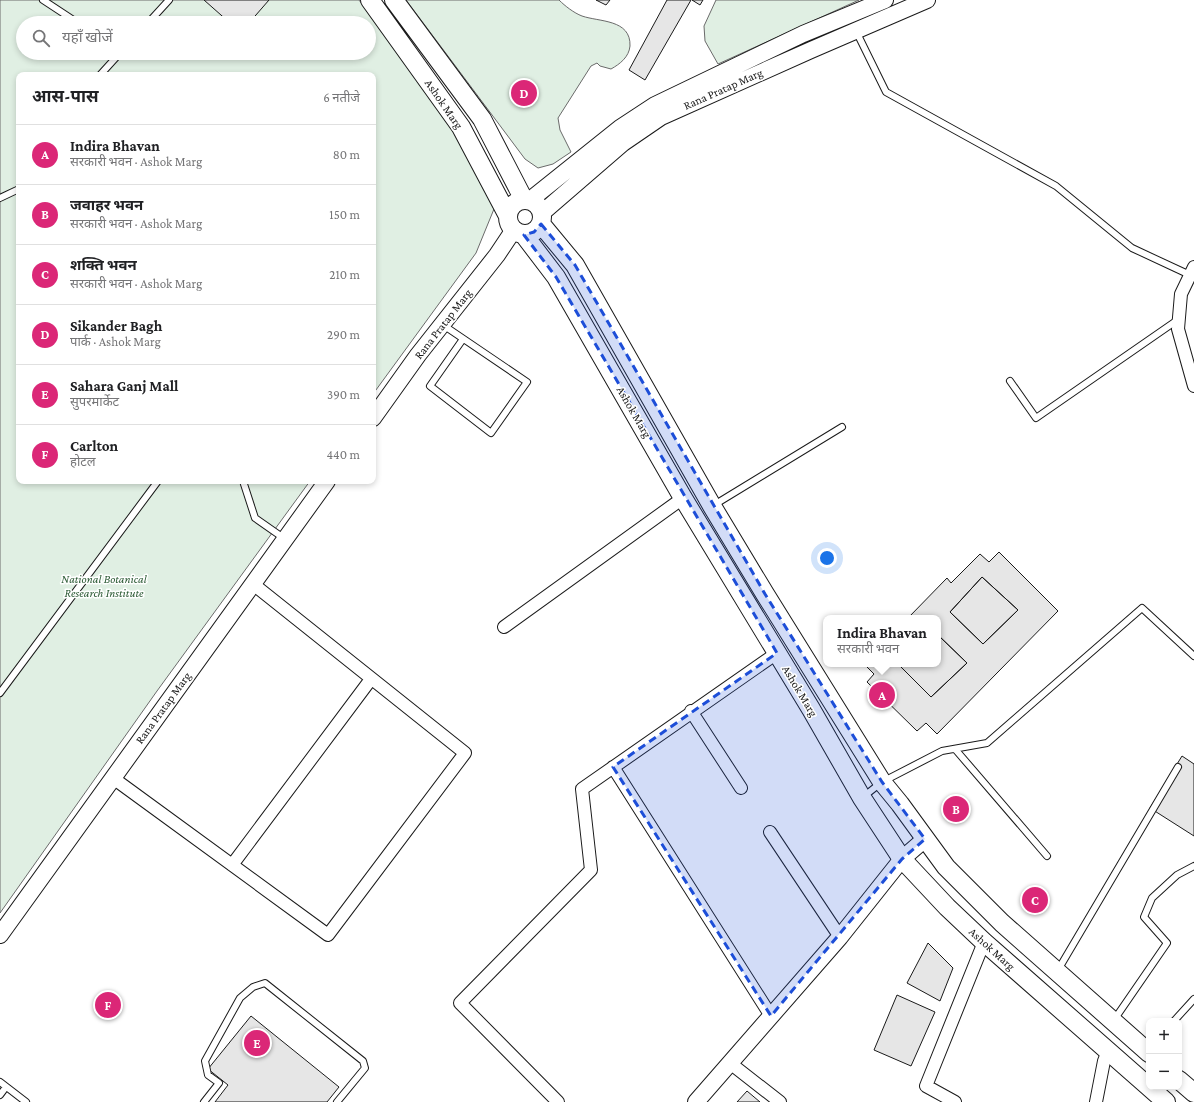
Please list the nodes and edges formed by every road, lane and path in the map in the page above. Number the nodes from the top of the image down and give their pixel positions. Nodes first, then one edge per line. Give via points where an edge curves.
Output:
1 (43, 0) edge
2 (169, 0) edge
3 (370, 0) edge
4 (394, 0) edge
5 (885, 0) edge
6 (927, 0) edge
7 (67, 16) edge
8 (154, 16) edge
9 (856, 31) junction
10 (114, 60) edge
11 (103, 72) edge
12 (16, 190) edge
13 (0, 198) edge
14 (534, 209) junction
15 (515, 227) junction
16 (1192, 271) edge
17 (1179, 319) junction
18 (442, 324) junction
19 (463, 339) junction
20 (1010, 381) dead end
21 (1194, 386) edge
22 (376, 414) edge
23 (842, 427) dead end
24 (156, 484) edge
25 (244, 484) edge
26 (325, 484) edge
27 (683, 498) junction
28 (712, 506) junction
29 (286, 538) junction
30 (252, 584) junction
31 (504, 628) dead end
32 (777, 653) junction
33 (1194, 656) edge
34 (372, 679) junction
35 (0, 693) edge
36 (691, 712) junction
37 (955, 748) junction
38 (613, 767) junction
39 (1178, 767) dead end
40 (112, 778) junction
41 (882, 782) junction
42 (741, 788) dead end
43 (862, 798) junction
44 (770, 832) dead end
45 (926, 839) junction
46 (1047, 856) dead end
47 (902, 860) junction
48 (232, 865) junction
49 (1194, 866) edge
50 (0, 934) edge
51 (840, 937) junction
52 (984, 942) junction
53 (1057, 972) junction
54 (1194, 999) edge
55 (771, 1016) junction
56 (1177, 1018) edge
57 (1113, 1021) junction
58 (1146, 1049) edge
59 (1108, 1051) junction
60 (730, 1063) junction
61 (0, 1082) edge
62 (1182, 1083) edge
63 (1146, 1084) edge
64 (6, 1087) junction
65 (1152, 1090) edge
66 (1194, 1093) edge
67 (0, 1096) edge
68 (26, 1102) edge
69 (204, 1102) edge
70 (337, 1102) edge
71 (558, 1102) edge
72 (696, 1102) edge
73 (780, 1102) edge
74 (955, 1102) edge
75 (1096, 1102) edge
76 (1166, 1102) edge

1 - 7 lane
2 - 8 lane
3 - 15 main road, Ashok Marg via 461,128
4 - 14 main road, Ashok Marg via 482,119
5 - 14 main road, Rana Pratap Marg via 803,34 655,105 620,128
6 - 9 main road, Rana Pratap Marg
9 - 14 main road, Rana Pratap Marg via 661,117
9 - 16 lane via 886,92 1056,186 1132,248
10 - 11 lane
12 - 13 lane
14 - 15 main road via 534,232
14 - 15 main road via 518,201 513,204 509,209
14 - 28 main road, Ashok Marg via 575,265
15 - 18 main road, Rana Pratap Marg via 497,255
15 - 27 main road, Ashok Marg via 556,277
16 - 17 street via 1181,294
17 - 20 lane via 1036,418
17 - 21 street via 1178,329
18 - 19 lane
18 - 22 main road, Rana Pratap Marg
19 - 19 lane via 527,382 491,433 430,386
23 - 28 lane
24 - 35 lane
25 - 29 lane via 255,518
26 - 29 main road, Rana Pratap Marg
27 - 31 street
27 - 32 main road, Ashok Marg
28 - 41 main road, Ashok Marg
29 - 30 main road, Rana Pratap Marg
30 - 34 street
30 - 40 main road, Rana Pratap Marg
32 - 36 street
32 - 43 main road, Ashok Marg
33 - 37 lane via 1142,608 987,743
34 - 48 street
34 - 48 street via 465,754 328,935
36 - 38 street
36 - 42 street
37 - 41 lane via 942,751
37 - 46 lane
38 - 55 street
38 - 71 street via 582,789 591,870 460,1003
39 - 53 lane
40 - 48 street
40 - 50 main road, Rana Pratap Marg
41 - 43 lane
41 - 45 main road, Ashok Marg
43 - 47 main road, Ashok Marg
44 - 51 street
45 - 47 main road
45 - 53 main road, Ashok Marg via 946,867 1002,924
47 - 51 main road
47 - 52 main road, Ashok Marg via 947,908
49 - 57 lane via 1177,875 1152,898 1144,917 1167,943
51 - 55 main road
52 - 59 main road, Ashok Marg
52 - 74 street via 926,1086
53 - 57 main road, Ashok Marg
54 - 56 lane
55 - 60 main road
57 - 58 main road, Ashok Marg
59 - 63 main road, Ashok Marg
59 - 75 street
60 - 72 main road
60 - 73 street
61 - 64 lane
62 - 66 main road
64 - 67 lane
64 - 68 lane
65 - 76 main road, Ashok Marg
69 - 70 lane via 219,1083 208,1075 205,1061 208,1054 240,998 253,987 265,983 363,1061 365,1068

